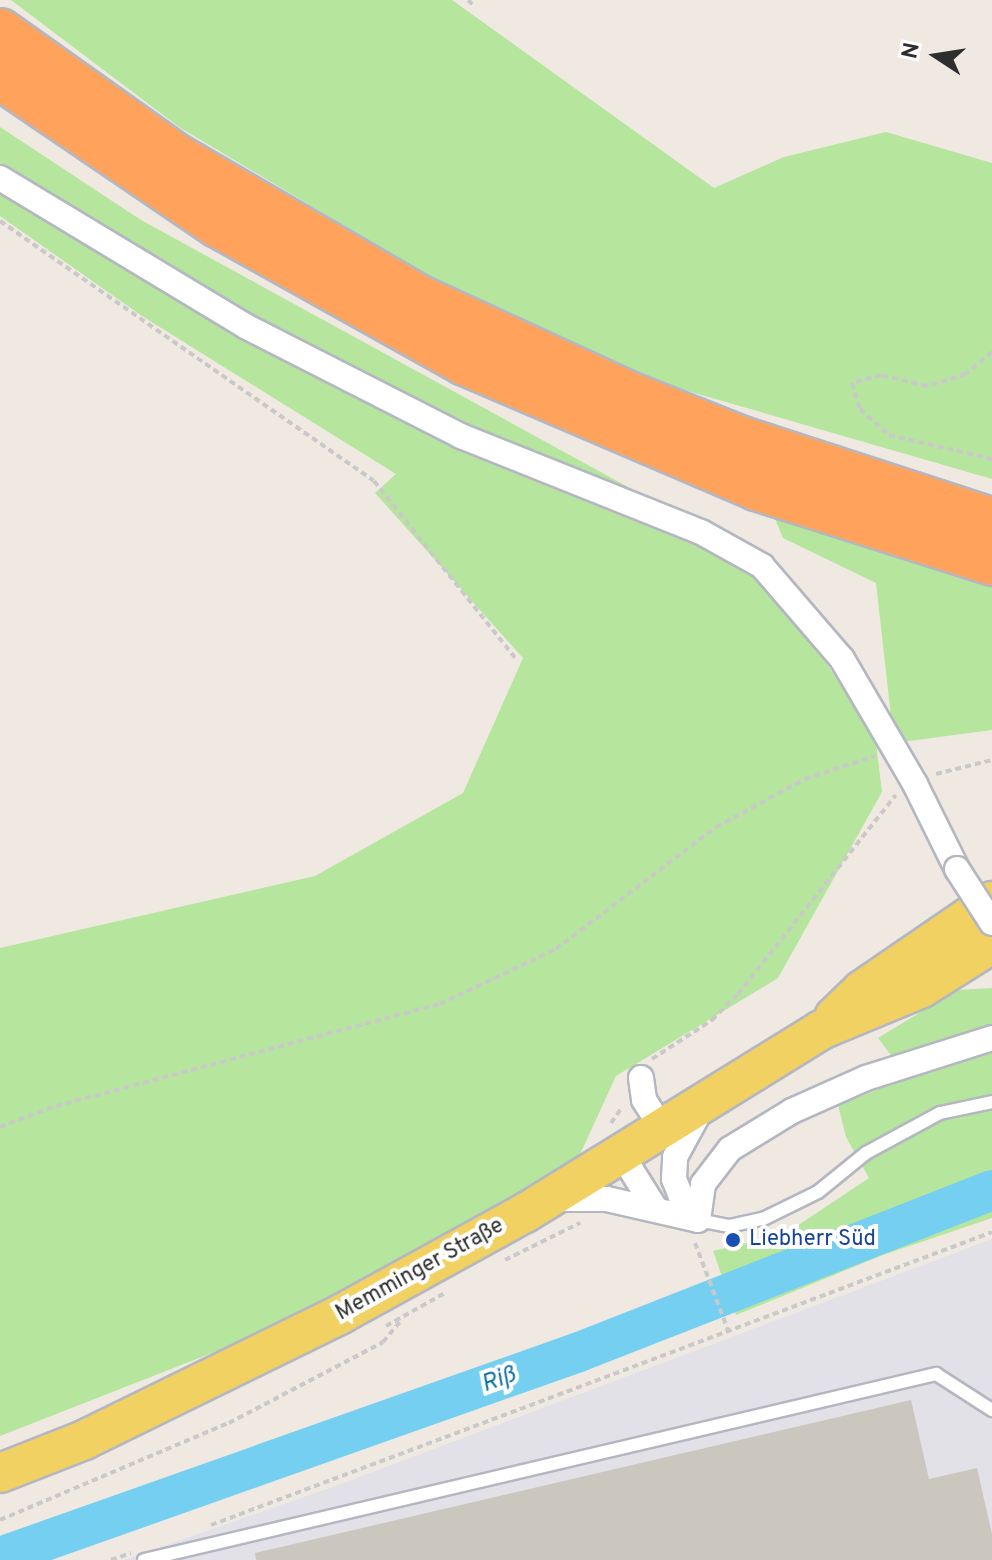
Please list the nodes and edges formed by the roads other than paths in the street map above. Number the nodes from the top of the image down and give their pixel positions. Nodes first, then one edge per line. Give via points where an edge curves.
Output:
1 (0, 31) edge
2 (0, 77) edge
3 (0, 178) edge
4 (992, 520) edge
5 (992, 563) edge
6 (992, 901) edge
7 (992, 923) edge
8 (992, 944) edge
9 (821, 1030) junction
10 (992, 1038) edge
11 (641, 1078) road end
12 (709, 1097) junction
13 (992, 1102) edge
14 (661, 1126) junction
15 (620, 1152) junction
16 (548, 1200) junction
17 (655, 1208) junction
18 (692, 1230) junction
19 (992, 1410) edge
20 (0, 1473) edge
21 (141, 1555) edge

1 - 4 highway via 199,170 420,298 624,392 742,439
2 - 5 highway via 218,225 465,363 743,482
3 - 7 street, bridge via 247,327 461,436 701,532 762,566 842,659
6 - 9 main road via 862,990
8 - 9 main road via 922,988
9 - 12 main road, Memminger Straße
10 - 18 street via 866,1078 792,1111 730,1149 703,1184
11 - 14 street via 644,1100
12 - 14 main road, Memminger Straße
12 - 18 street via 675,1157 674,1179
13 - 18 lane via 940,1113 866,1153 818,1192 763,1219
14 - 15 main road, Memminger Straße
15 - 16 main road, Memminger Straße
15 - 17 street
16 - 17 street via 607,1199
16 - 20 main road, Memminger Straße via 272,1350 84,1440
17 - 18 street
19 - 21 lane via 936,1374

